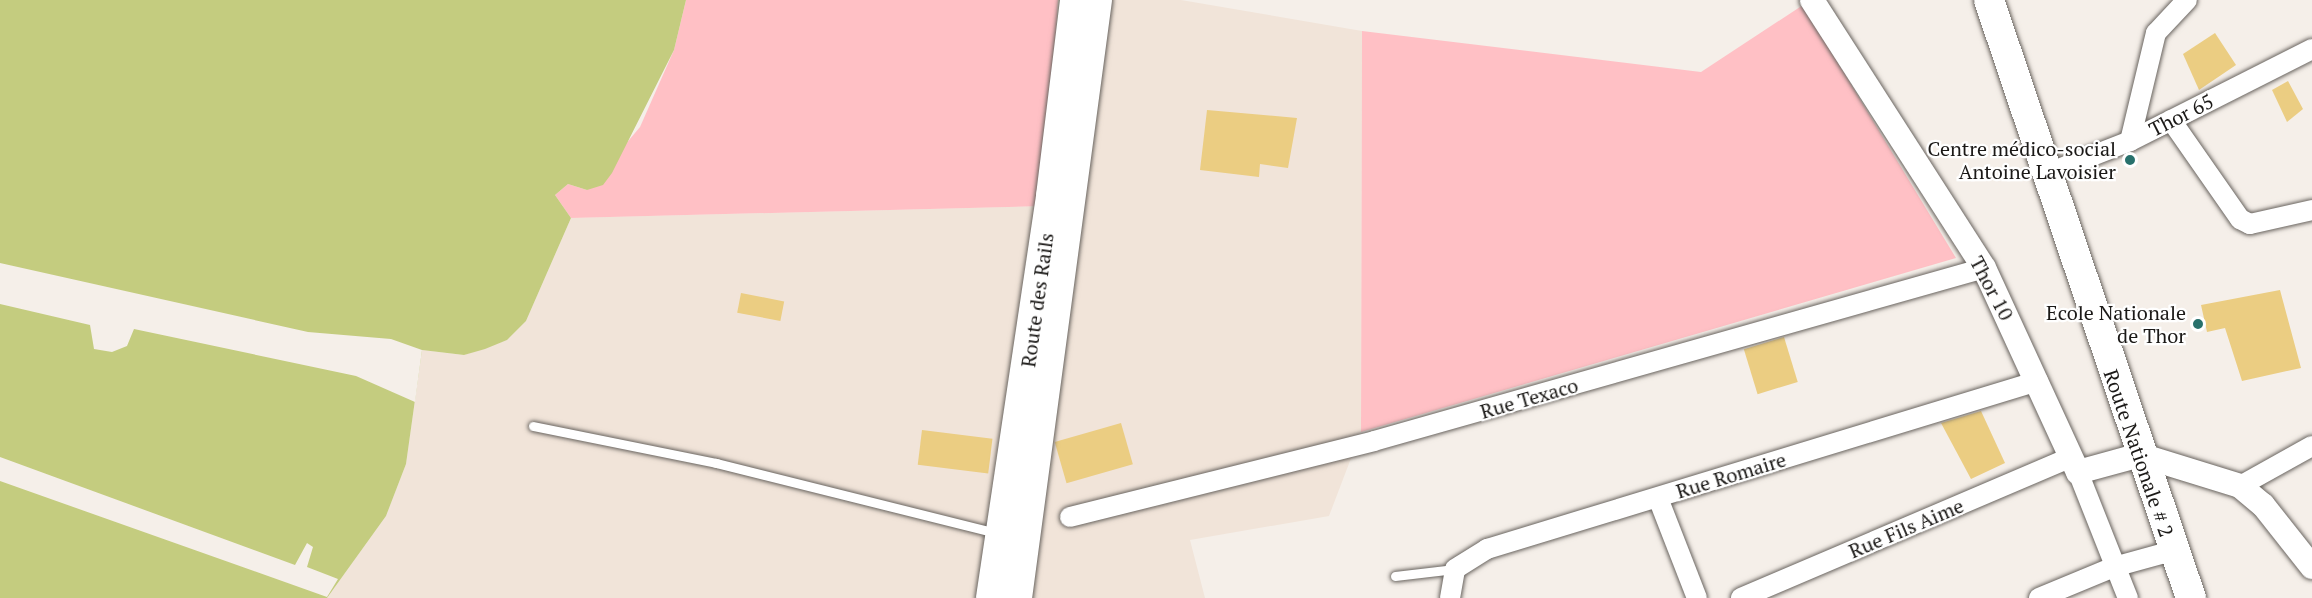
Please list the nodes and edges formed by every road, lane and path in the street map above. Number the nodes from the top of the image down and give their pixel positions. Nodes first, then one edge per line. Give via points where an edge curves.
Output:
1 (1074, 0) edge
2 (1097, 0) edge
3 (1812, 0) edge
4 (1989, 0) edge
5 (2187, 0) edge
6 (2312, 49) edge
7 (2171, 120) junction
8 (2130, 141) junction
9 (2046, 174) junction
10 (2312, 210) edge
11 (1984, 268) junction
12 (2038, 381) junction
13 (533, 426) dead end
14 (2312, 446) edge
15 (2140, 455) junction
16 (2075, 464) junction
17 (2240, 486) junction
18 (1658, 498) junction
19 (1070, 517) dead end
20 (993, 532) dead end
21 (2172, 551) junction
22 (2114, 567) junction
23 (2312, 567) edge
24 (1455, 569) junction
25 (1395, 576) dead end
26 (991, 598) edge
27 (1017, 598) edge
28 (1450, 598) edge
29 (1697, 598) edge
30 (1741, 598) edge
31 (2039, 598) edge
32 (2128, 598) edge
33 (2191, 598) edge

1 - 26 main road, Route des Rails via 1045,242
2 - 27 main road, Route des Rails
3 - 11 street, Thor 10
4 - 9 main road, Route Nationale # 2
5 - 8 street via 2156,33
6 - 7 street, Thor 65
7 - 8 street, Thor 65
7 - 10 street via 2240,219 2250,224
8 - 9 street, Thor 65
9 - 15 main road, Route Nationale # 2
11 - 12 street, Thor 10
11 - 19 street, Rue Texaco via 1374,441
12 - 16 street, Thor 10
12 - 18 street, Rue Romaire
13 - 20 lane via 716,463
14 - 17 street
15 - 16 street
15 - 17 street
15 - 21 main road, Route Nationale # 2
16 - 22 street, Thor 10
16 - 30 street, Rue Fils Aime
17 - 23 street via 2263,505
18 - 24 street, Rue Romaire via 1487,549
18 - 29 street
21 - 22 street
21 - 33 main road, Route Nationale # 2
22 - 31 street
22 - 32 street, Thor 10
24 - 25 lane
24 - 28 street

